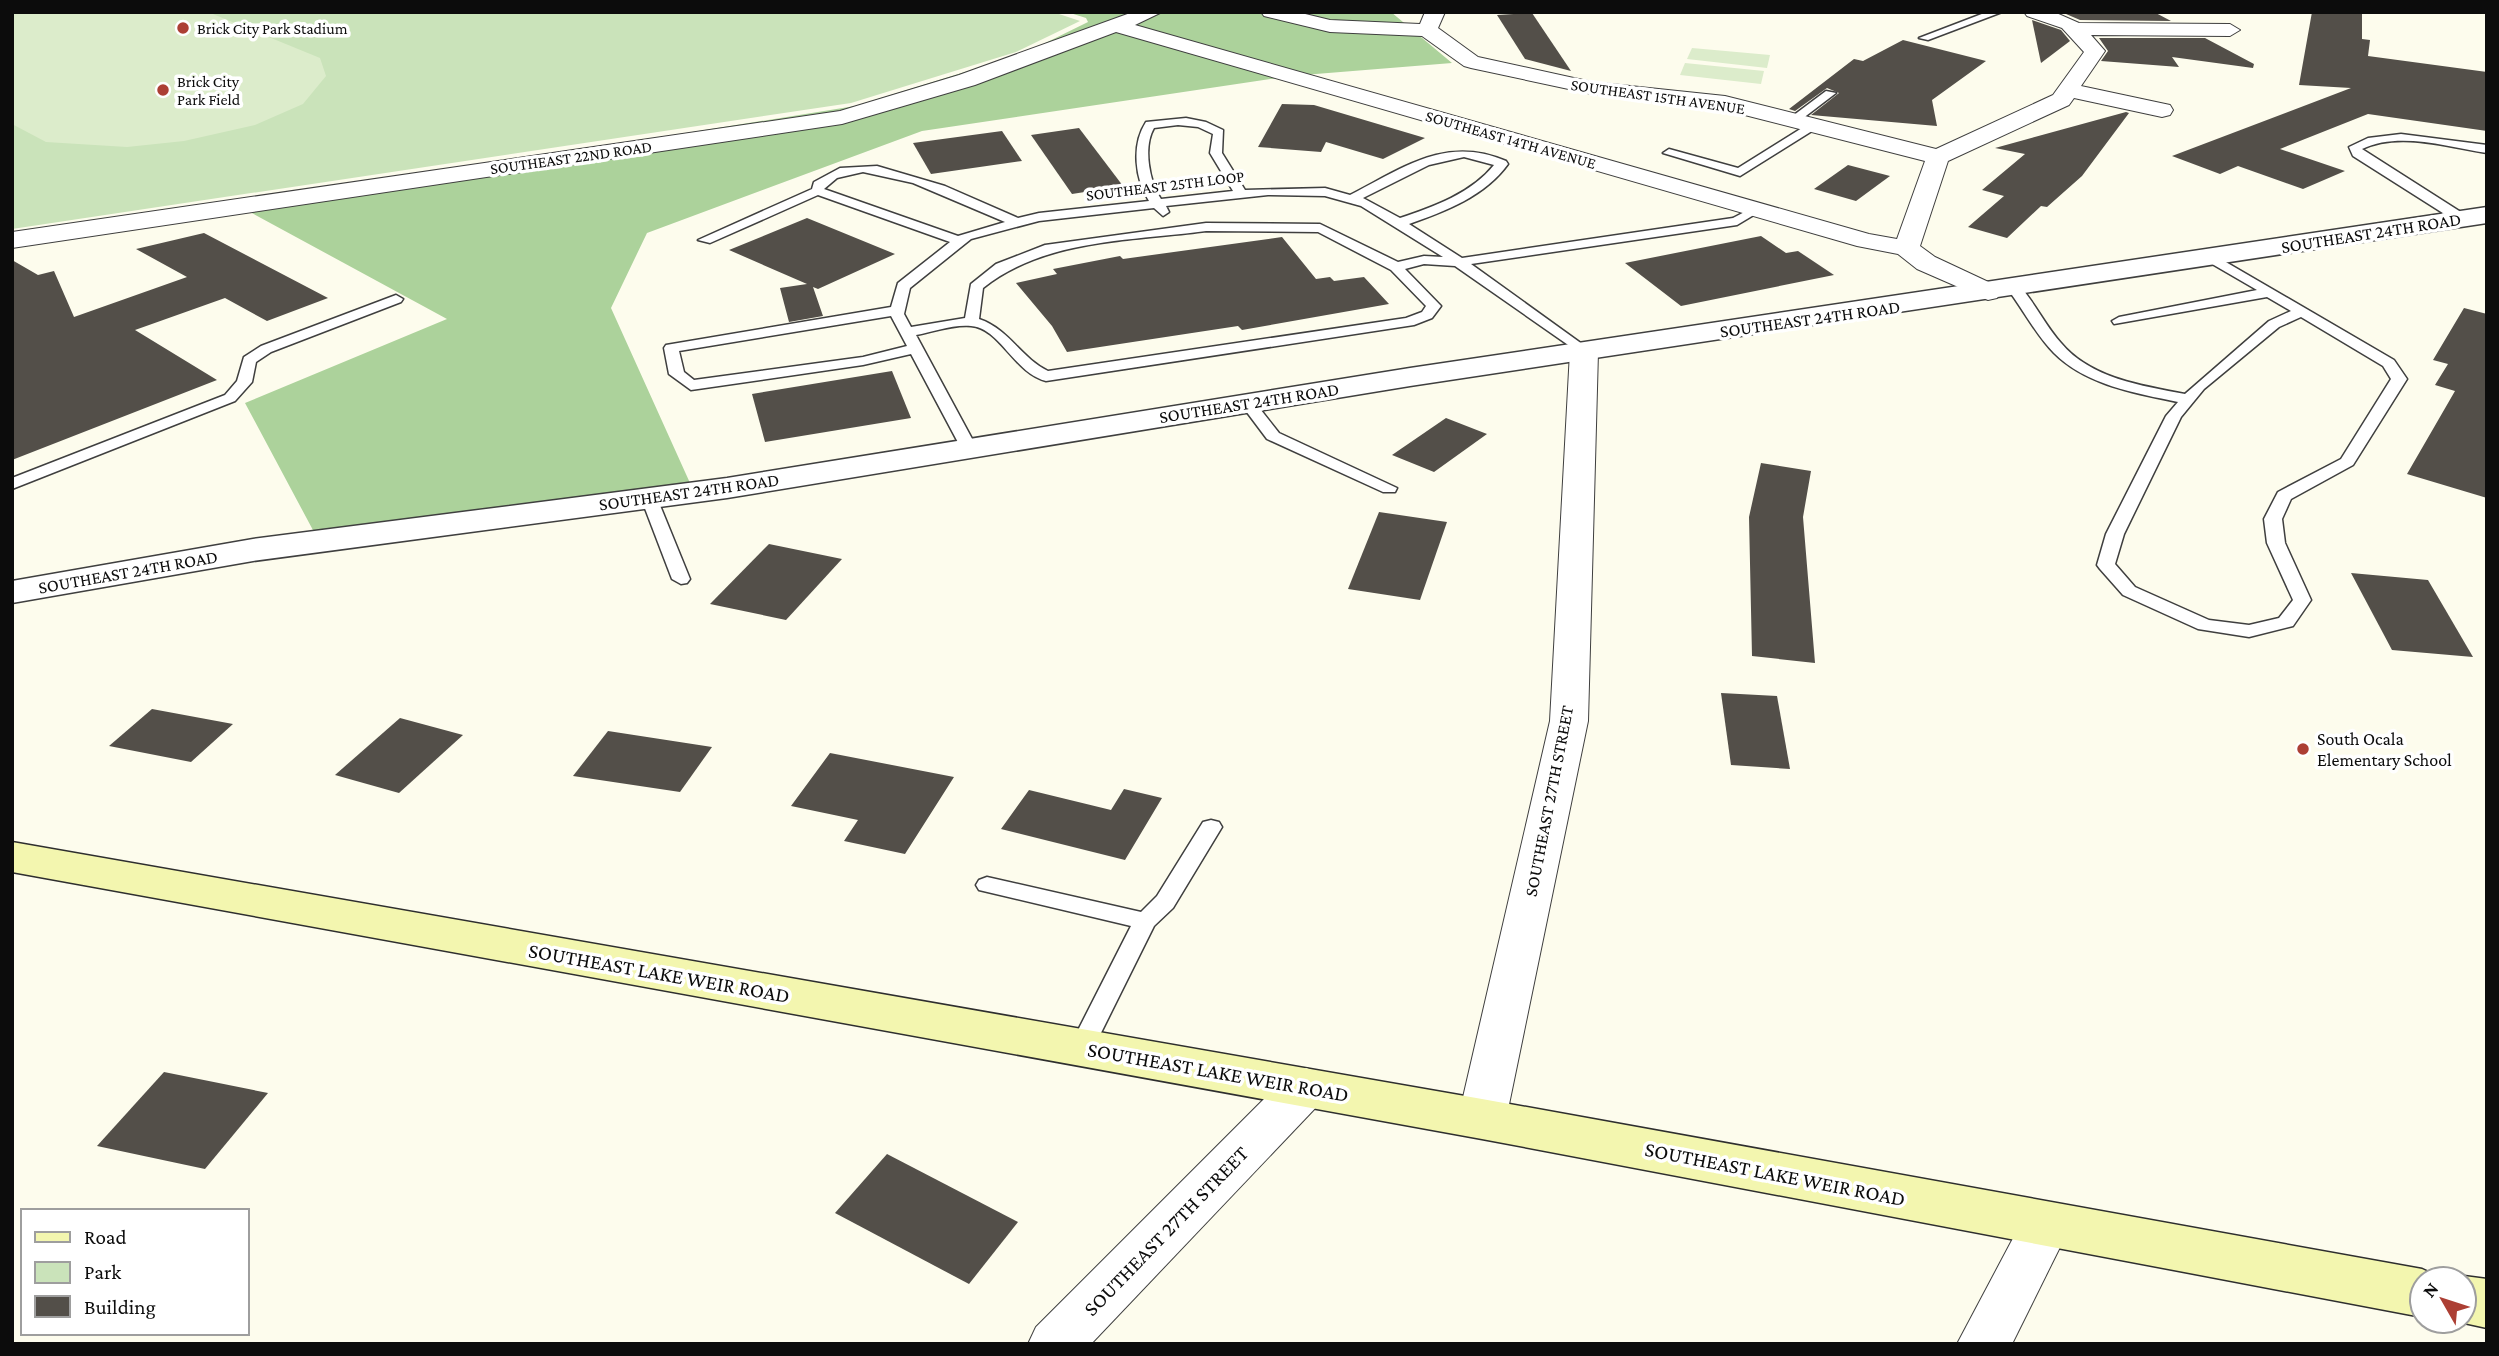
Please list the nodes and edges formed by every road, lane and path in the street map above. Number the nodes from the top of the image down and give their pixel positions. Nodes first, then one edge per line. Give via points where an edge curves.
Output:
1 (1152, 12) edge
2 (1271, 12) edge
3 (1997, 12) edge
4 (2034, 12) edge
5 (1431, 21) edge
6 (1117, 26) junction
7 (2074, 29) junction
8 (2230, 30) dead end
9 (1924, 38) dead end
10 (2068, 90) junction
11 (1830, 93) dead end
12 (2162, 110) dead end
13 (1804, 123) junction
14 (2487, 149) edge
15 (1669, 153) dead end
16 (1938, 158) junction
17 (818, 191) junction
18 (1241, 194) junction
19 (1351, 199) junction
20 (1159, 203) junction
21 (1756, 209) junction
22 (2475, 217) edge
23 (1126, 222) junction
24 (1017, 223) junction
25 (1399, 223) junction
26 (1173, 232) junction
27 (12, 240) edge
28 (705, 240) dead end
29 (959, 241) junction
30 (1906, 248) junction
31 (2211, 258) junction
32 (1460, 262) junction
33 (1396, 267) junction
34 (2001, 290) junction
35 (2270, 292) junction
36 (397, 299) dead end
37 (898, 310) junction
38 (2302, 311) junction
39 (972, 320) junction
40 (2119, 321) dead end
41 (907, 332) junction
42 (915, 348) junction
43 (1584, 352) junction
44 (2189, 399) junction
45 (1248, 403) junction
46 (969, 448) junction
47 (12, 484) edge
48 (1389, 488) dead end
49 (649, 498) junction
50 (681, 579) dead end
51 (12, 592) edge
52 (1212, 827) dead end
53 (12, 857) edge
54 (987, 885) dead end
55 (1145, 921) junction
56 (1081, 1048) junction
57 (1306, 1087) junction
58 (1482, 1119) junction
59 (2046, 1225) junction
60 (2408, 1290) edge
61 (1055, 1344) edge
62 (1984, 1344) edge

1 - 6 street
2 - 5 street, SOUTHEAST 15TH AVENUE via 1330,26
3 - 9 lane
4 - 7 street
5 - 13 street, SOUTHEAST 15TH AVENUE via 1471,62 1592,88 1725,103
6 - 21 street, SOUTHEAST 14TH AVENUE
6 - 27 street, SOUTHEAST 22ND ROAD via 967,80 842,117
7 - 8 street
7 - 10 street via 2095,51
10 - 12 street
10 - 16 street via 2061,100
11 - 13 lane
13 - 15 lane via 1740,172
13 - 16 street, SOUTHEAST 15TH AVENUE
14 - 22 lane via 2394,138 2355,147 2387,174
16 - 30 street
17 - 24 lane via 817,185 841,172 883,170 990,207
17 - 28 lane
17 - 29 lane
18 - 19 lane, SOUTHEAST 25TH LOOP via 1325,192
18 - 20 lane, SOUTHEAST 25TH LOOP
18 - 20 lane via 1216,153 1219,133 1202,121 1174,120 1150,125 1143,137 1145,185
19 - 25 lane, SOUTHEAST 25TH LOOP
19 - 25 lane via 1443,155 1461,152 1502,164 1493,178
20 - 23 lane, SOUTHEAST 25TH LOOP
20 - 26 lane
21 - 30 street, SOUTHEAST 14TH AVENUE
21 - 32 lane via 1737,221
22 - 31 street, SOUTHEAST 24TH ROAD
23 - 24 lane, SOUTHEAST 25TH LOOP via 1039,217
23 - 26 lane
23 - 39 lane via 1001,267 976,287
24 - 29 lane, SOUTHEAST 25TH LOOP
25 - 32 lane, SOUTHEAST 25TH LOOP
26 - 33 lane via 1206,227 1320,228
29 - 37 lane, SOUTHEAST 25TH LOOP via 904,286
30 - 34 street via 1926,263
31 - 34 street, SOUTHEAST 24TH ROAD
31 - 35 lane
32 - 33 lane via 1424,260
32 - 43 lane, SOUTHEAST 25TH LOOP
33 - 39 lane via 1434,306 1409,322 1046,376 1027,369 1004,336
34 - 43 street, SOUTHEAST 24TH ROAD
34 - 44 lane via 2025,300 2060,352 2078,363 2116,380
35 - 38 lane
35 - 40 lane
36 - 47 lane via 266,349 248,360 244,382 230,398
37 - 41 lane
37 - 42 lane via 671,348 677,374 691,386 863,361
38 - 44 lane via 2274,324
38 - 44 lane via 2389,363 2399,379 2347,462 2284,496 2273,519 2276,543 2302,600 2286,622 2249,631 2205,625 2129,592 2106,565 2115,534 2174,416
39 - 41 lane
41 - 42 lane
42 - 46 lane
43 - 45 street, SOUTHEAST 24TH ROAD
43 - 58 street, SOUTHEAST 27TH STREET via 1569,721
45 - 46 street, SOUTHEAST 24TH ROAD
45 - 48 lane via 1273,436
46 - 49 street, SOUTHEAST 24TH ROAD
49 - 50 lane
49 - 51 street, SOUTHEAST 24TH ROAD via 253,550
52 - 55 lane via 1165,902
53 - 56 main road, SOUTHEAST LAKE WEIR ROAD
54 - 55 lane
55 - 56 lane
56 - 57 main road, SOUTHEAST LAKE WEIR ROAD
57 - 58 main road, SOUTHEAST LAKE WEIR ROAD
57 - 61 street, SOUTHEAST 27TH STREET
58 - 59 main road, SOUTHEAST LAKE WEIR ROAD
59 - 60 main road, SOUTHEAST LAKE WEIR ROAD
59 - 62 street

